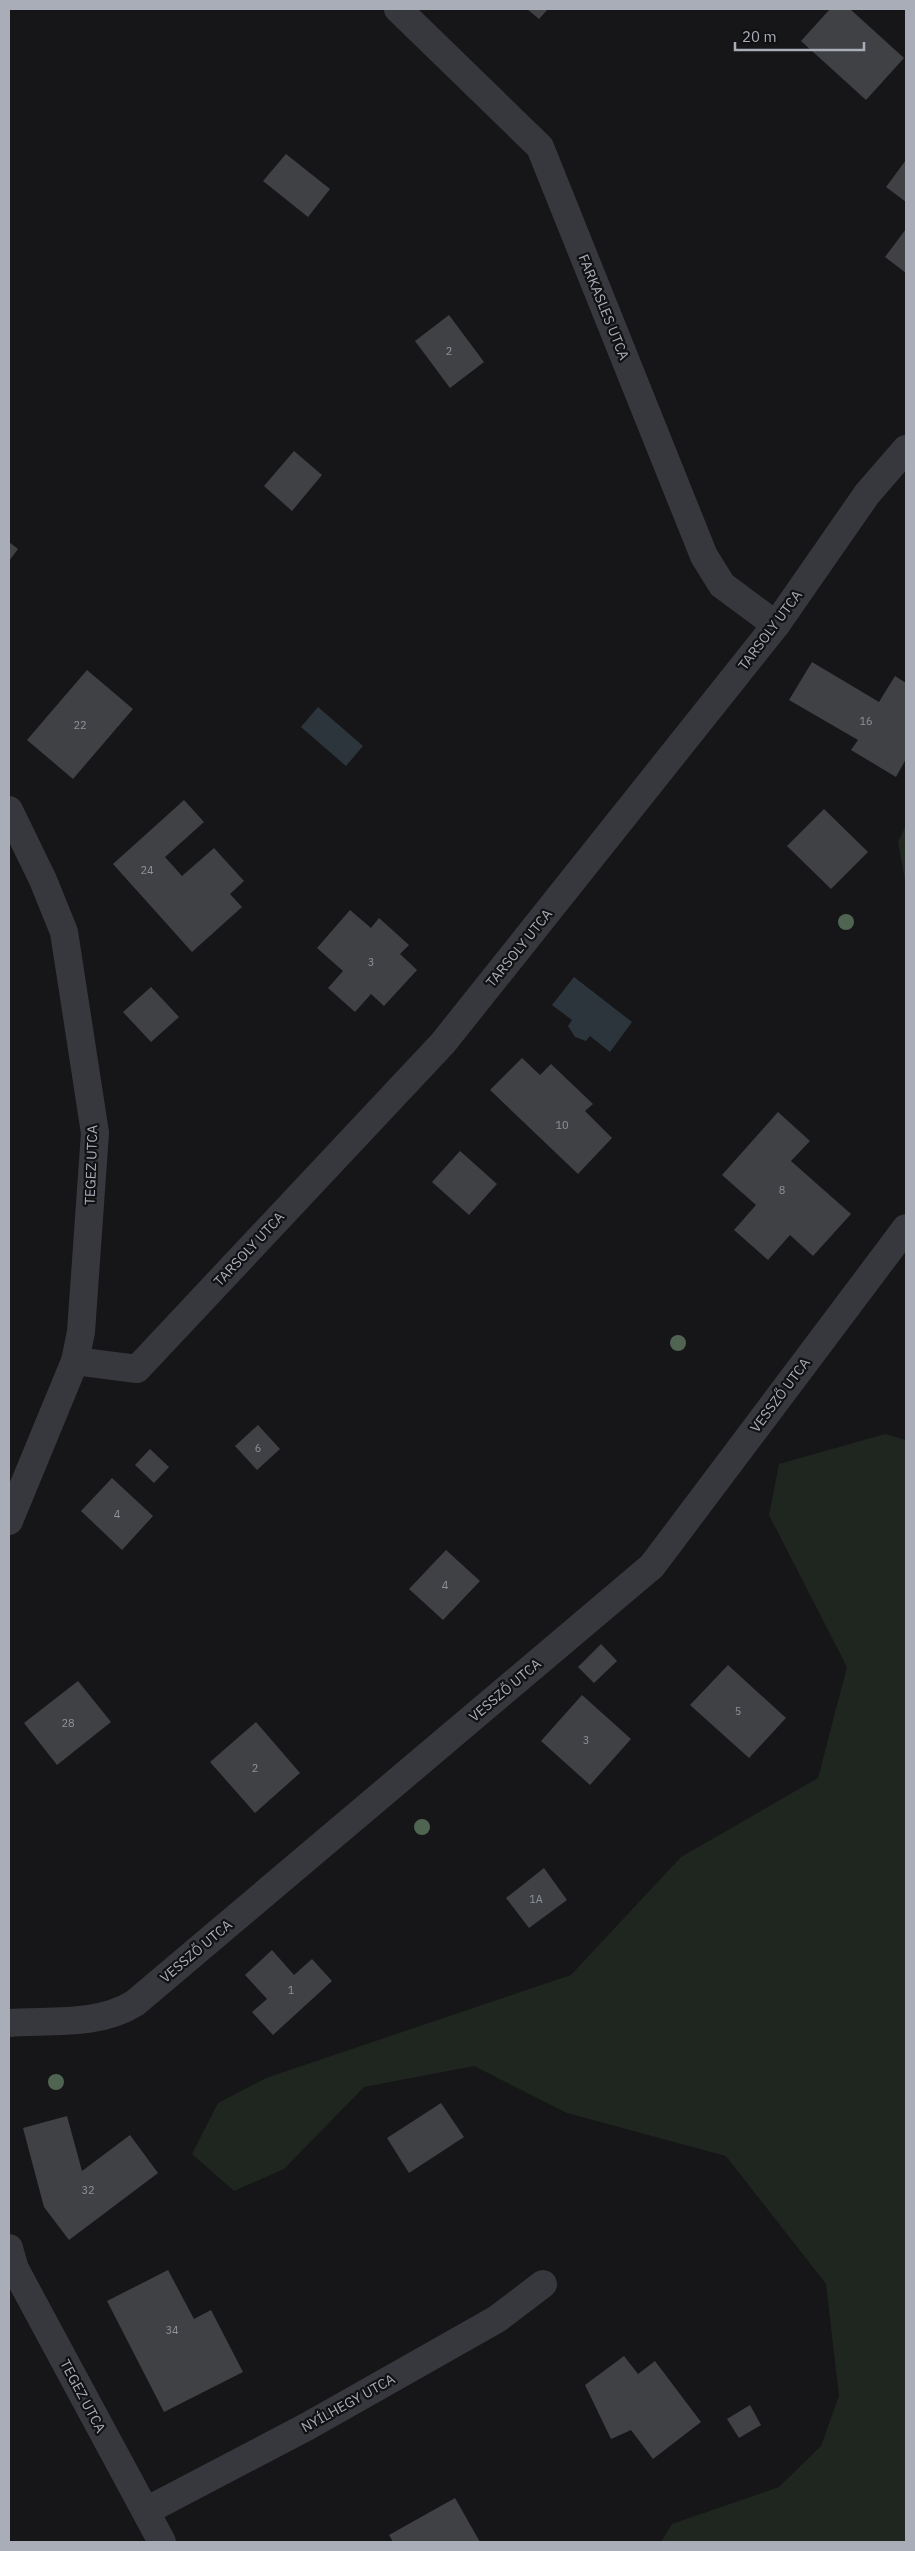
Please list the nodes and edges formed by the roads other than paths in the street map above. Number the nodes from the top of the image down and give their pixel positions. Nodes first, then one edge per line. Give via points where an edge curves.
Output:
1 (398, 9) edge
2 (906, 449) edge
3 (776, 625) junction
4 (9, 810) edge
5 (906, 1228) edge
6 (75, 1361) junction
7 (9, 1521) edge
8 (9, 2023) edge
9 (9, 2248) edge
10 (543, 2284) dead end
11 (146, 2511) junction
12 (162, 2542) edge

1 - 3 street, FARKASLES UTCA via 540,147 704,556 722,585
2 - 3 street, TARSOLY UTCA via 867,494
3 - 6 street, TARSOLY UTCA via 443,1043 137,1369
4 - 6 street, TEGEZ UTCA via 64,932 95,1133 81,1332
5 - 8 street, VESSZŐ UTCA via 652,1566 135,2003 120,2013 103,2017
6 - 7 street, TEGEZ UTCA
9 - 11 street, TEGEZ UTCA via 15,2269
10 - 11 street, NYÍLHEGY UTCA via 497,2318 308,2426
11 - 12 street, TEGEZ UTCA

